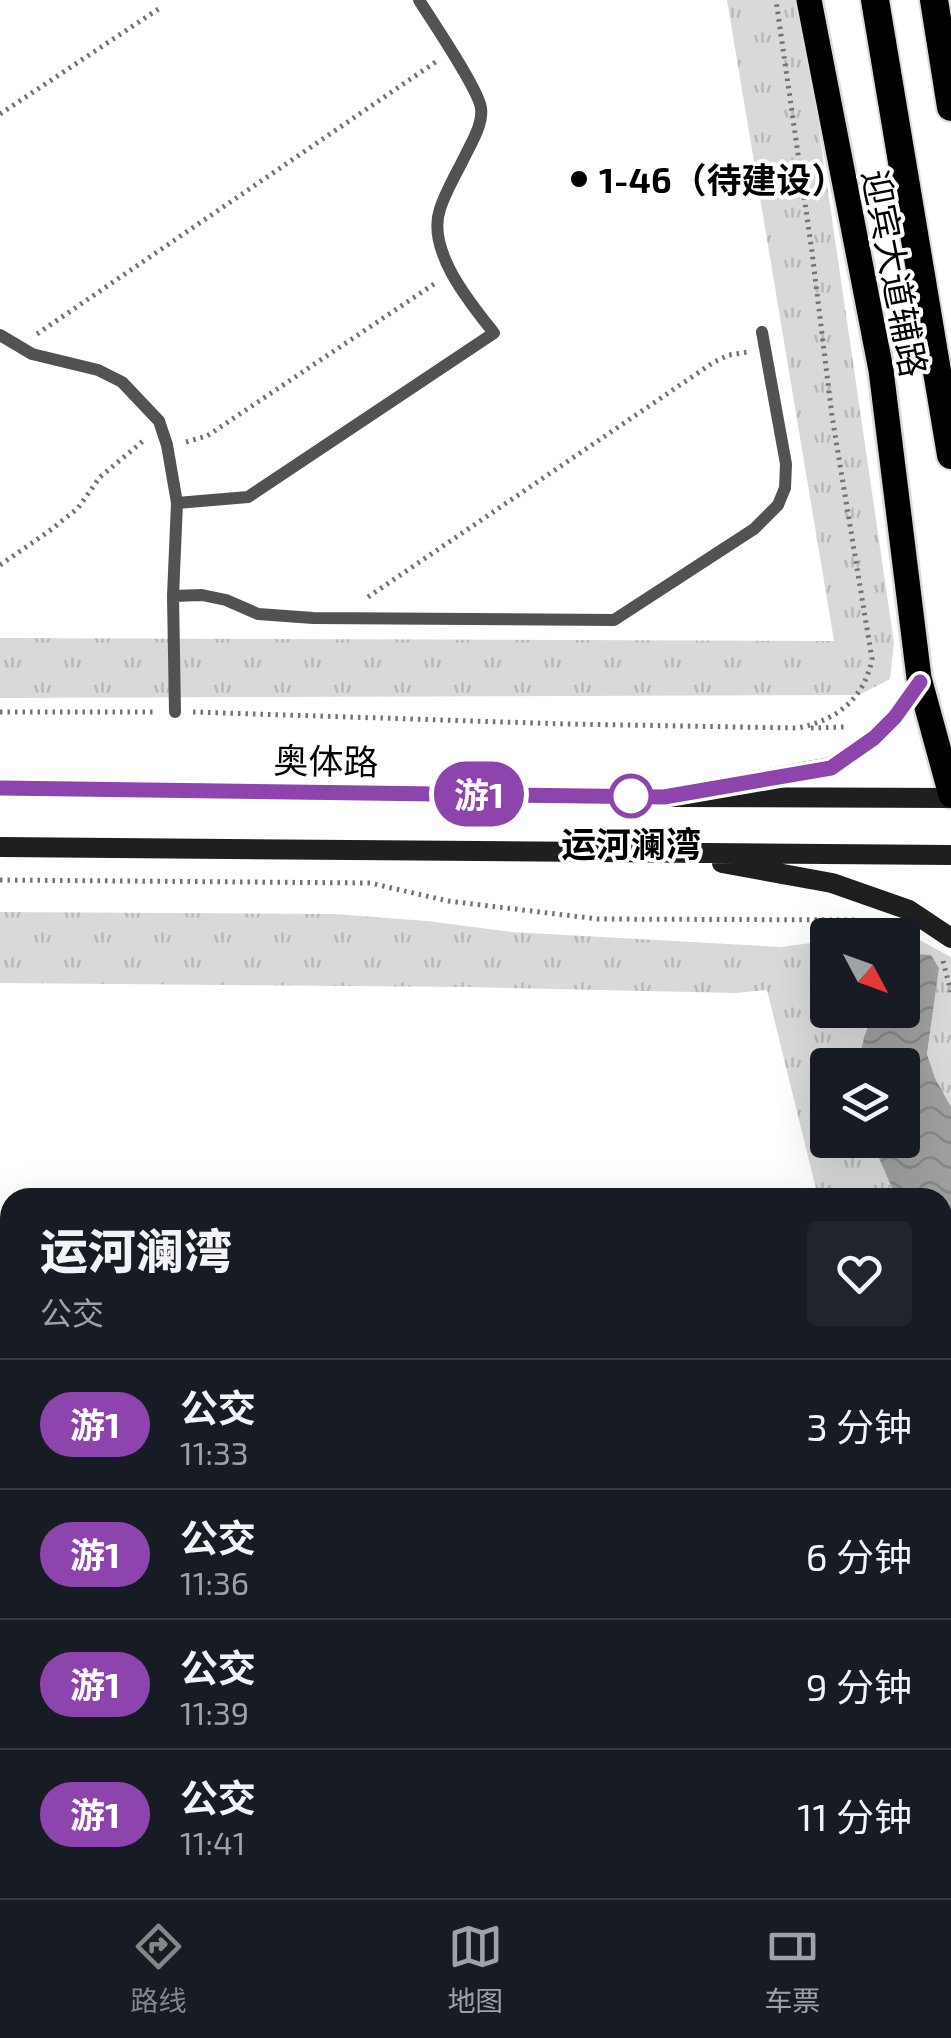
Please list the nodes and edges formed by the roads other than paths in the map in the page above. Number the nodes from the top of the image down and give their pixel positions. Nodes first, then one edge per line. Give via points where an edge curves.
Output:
1 (419, 0) edge
2 (809, 0) edge
3 (875, 0) edge
4 (934, 0) edge
5 (951, 107) edge
6 (762, 332) dead end
7 (0, 335) edge
8 (951, 455) edge
9 (176, 503) junction
10 (173, 596) junction
11 (920, 682) junction
12 (175, 712) road end
13 (0, 788) edge
14 (951, 796) edge
15 (664, 797) junction
16 (0, 847) edge
17 (666, 853) junction
18 (951, 855) edge
19 (944, 944) edge

1 - 9 lane via 481,110 438,211 440,246 494,333 248,497
2 - 11 main road, 迎宾大道辅路 via 880,370
3 - 8 highway
4 - 5 highway
6 - 10 lane via 786,464 778,505 754,529 614,620 258,614 202,594
7 - 9 lane via 32,354 122,382 159,421
9 - 10 lane
10 - 12 lane
11 - 14 main road, 迎宾大道辅路
11 - 15 main road via 874,738 831,768
13 - 15 main road, 奥体路
14 - 15 main road, 奥体路
16 - 17 main road
17 - 18 main road
17 - 19 main road via 832,882 909,910

